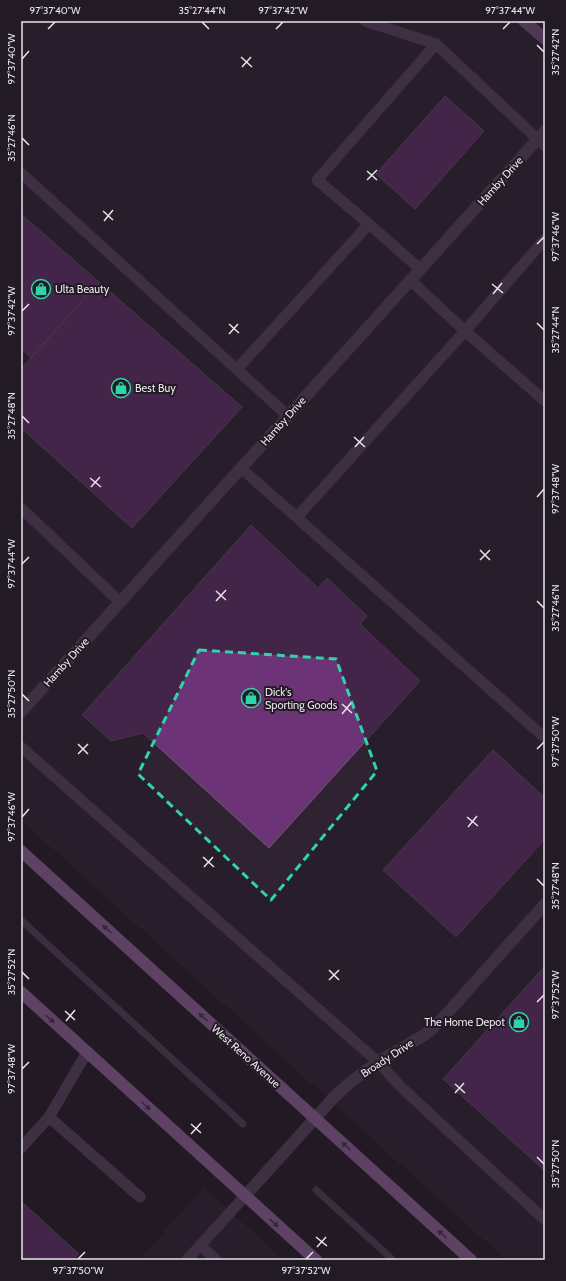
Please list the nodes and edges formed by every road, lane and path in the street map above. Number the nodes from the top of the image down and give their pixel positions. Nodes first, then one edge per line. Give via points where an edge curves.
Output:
1 (367, 21) edge
2 (524, 21) edge
3 (545, 39) edge
4 (436, 44) junction
5 (542, 138) edge
6 (21, 173) edge
7 (369, 224) junction
8 (545, 239) edge
9 (420, 269) junction
10 (410, 280) junction
11 (465, 331) junction
12 (237, 369) junction
13 (545, 401) edge
14 (288, 416) junction
15 (241, 468) junction
16 (21, 508) edge
17 (297, 517) junction
18 (120, 602) junction
19 (21, 712) edge
20 (545, 738) edge
21 (21, 747) edge
22 (21, 851) edge
23 (545, 904) edge
24 (21, 992) edge
25 (87, 1052) junction
26 (378, 1062) junction
27 (49, 1116) junction
28 (315, 1118) junction
29 (21, 1148) edge
30 (245, 1196) junction
31 (140, 1197) dead end
32 (545, 1220) edge
33 (200, 1246) junction
34 (187, 1260) edge
35 (216, 1260) edge
36 (316, 1260) edge
37 (471, 1260) edge

1 - 4 lane
2 - 3 main road
4 - 5 lane
4 - 7 lane via 317,180
5 - 9 street, Hamby Drive
6 - 12 lane
7 - 9 lane
7 - 12 lane
8 - 11 lane
9 - 10 street, Hamby Drive
10 - 11 lane
10 - 14 street, Hamby Drive
11 - 13 lane
11 - 17 lane
12 - 14 lane
14 - 15 street, Hamby Drive
15 - 17 lane
15 - 18 street, Hamby Drive
16 - 18 lane
17 - 20 lane
18 - 19 street, Hamby Drive
21 - 26 lane
28 -> 22 main road, West Reno Avenue
23 - 26 street, Broady Drive via 442,1019 426,1034
24 -> 25 main road
25 - 27 lane
25 -> 30 main road
26 - 28 street, Broady Drive via 336,1095
26 - 32 lane
27 - 29 lane
27 - 31 lane
28 - 30 street, Broady Drive
37 -> 28 main road, West Reno Avenue
30 - 33 lane
30 -> 36 main road
33 - 34 lane
33 - 35 lane

